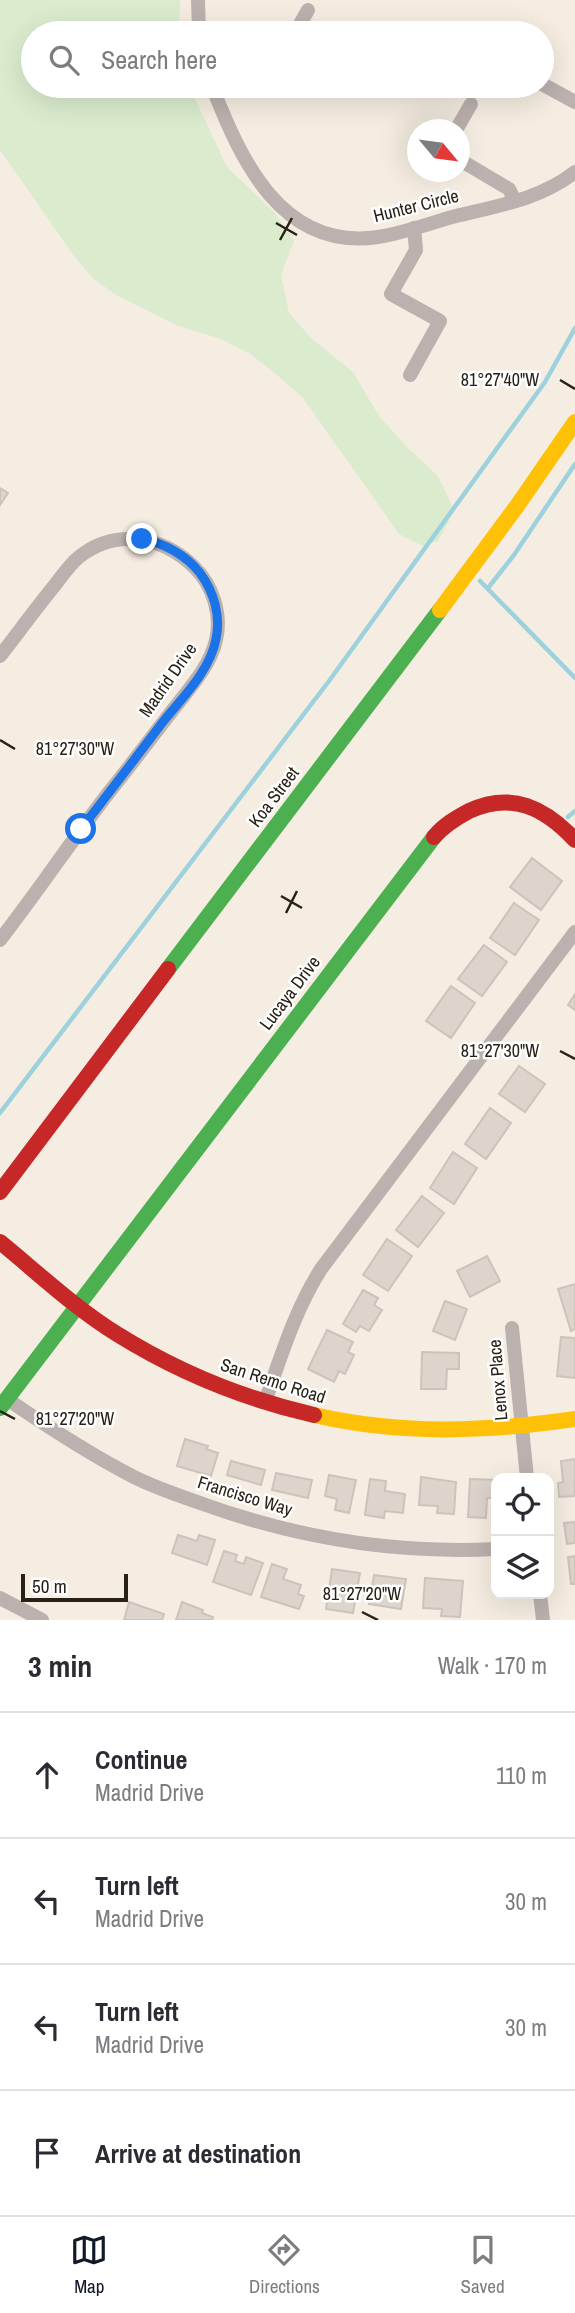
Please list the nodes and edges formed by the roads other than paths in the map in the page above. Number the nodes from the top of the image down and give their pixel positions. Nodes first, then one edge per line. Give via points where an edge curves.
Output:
1 (198, 0) edge
2 (308, 10) dead end
3 (199, 21) edge
4 (302, 21) edge
5 (554, 91) edge
6 (218, 98) edge
7 (575, 102) edge
8 (471, 104) dead end
9 (462, 119) edge
10 (470, 166) edge
11 (575, 172) edge
12 (515, 201) junction
13 (414, 228) junction
14 (410, 375) dead end
15 (575, 422) edge
16 (0, 656) edge
17 (575, 841) edge
18 (575, 932) edge
19 (0, 940) edge
20 (0, 1192) edge
21 (0, 1242) edge
22 (78, 1305) junction
23 (512, 1328) dead end
24 (265, 1402) junction
25 (4, 1404) edge
26 (575, 1419) edge
27 (522, 1428) junction
28 (526, 1473) edge
29 (491, 1549) edge
30 (0, 1598) edge
31 (541, 1599) edge
32 (42, 1620) edge
33 (543, 1620) edge

1 - 3 street
2 - 4 street
5 - 7 street
6 - 13 street, Hunter Circle via 257,181 287,213 312,228 349,238
8 - 9 street
10 - 12 street via 509,189
11 - 12 street, Hunter Circle via 547,190
12 - 13 street, Hunter Circle
13 - 14 street via 416,250 391,294 440,321
15 - 20 street, Koa Street via 472,566
16 - 19 street, Madrid Drive via 73,562 106,542 142,539 165,546 199,571 214,599 216,640 200,675
17 - 22 street, Lucaya Drive via 552,818 510,802 475,807 441,828
18 - 24 street via 321,1269 292,1324
21 - 22 street, San Remo Road
22 - 24 street, San Remo Road via 166,1362
22 - 25 street, Lucaya Drive
23 - 27 street, Lenox Place
24 - 27 street, San Remo Road via 373,1427 428,1431
25 - 29 street, Francisco Way via 136,1478 247,1519 348,1542
26 - 27 street, San Remo Road
27 - 28 street, Lenox Place
30 - 32 street
31 - 33 street

